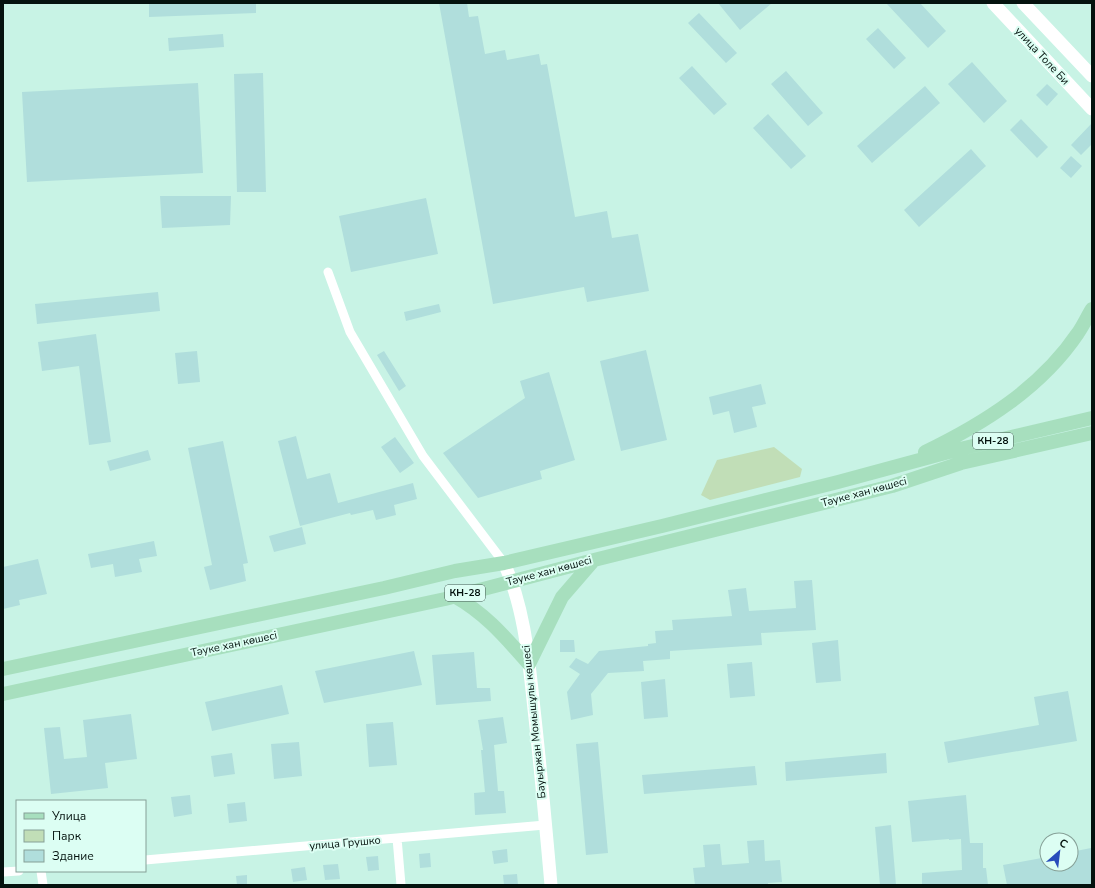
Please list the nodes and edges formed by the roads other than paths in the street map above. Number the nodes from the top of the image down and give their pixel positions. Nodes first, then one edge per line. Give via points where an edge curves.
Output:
1 (993, 3) edge
2 (1023, 3) edge
3 (1092, 76) edge
4 (1092, 109) edge
5 (328, 272) dead end
6 (1092, 310) edge
7 (1092, 418) edge
8 (1092, 433) edge
9 (894, 467) junction
10 (594, 560) junction
11 (504, 563) junction
12 (512, 582) junction
13 (454, 596) junction
14 (529, 664) junction
15 (3, 670) edge
16 (3, 694) edge
17 (546, 825) junction
18 (397, 838) junction
19 (146, 860) edge
20 (16, 871) edge
21 (3, 872) edge
22 (41, 872) edge
23 (43, 885) edge
24 (401, 885) edge
25 (551, 885) edge

1 - 4 street, улица Толе Би
2 - 3 street
5 - 11 street via 350,332 423,456
6 - 9 main road via 1078,334 1030,387 956,437
7 - 9 main road, Тәуке хан көшесі / КН-28
8 - 10 main road, Тәуке хан көшесі / КН-28 via 961,463 892,486
9 - 11 main road, Тәуке хан көшесі / КН-28
10 - 12 main road, Тәуке хан көшесі / КН-28
10 - 14 main road via 562,596
11 - 12 street, Бауыржан Момышұлы көшесі
11 - 15 main road, Тәуке хан көшесі / КН-28 via 455,571
12 - 13 main road, Тәуке хан көшесі / КН-28
12 - 14 street, Бауыржан Момышұлы көшесі via 520,607
13 - 14 main road via 471,606 497,628
13 - 16 main road, Тәуке хан көшесі / КН-28
14 - 17 street, Бауыржан Момышұлы көшесі
17 - 18 street, улица Грушко
17 - 25 street, Бауыржан Момышұлы көшесі
18 - 19 street, улица Грушко
18 - 24 street
20 - 21 street
22 - 23 street

